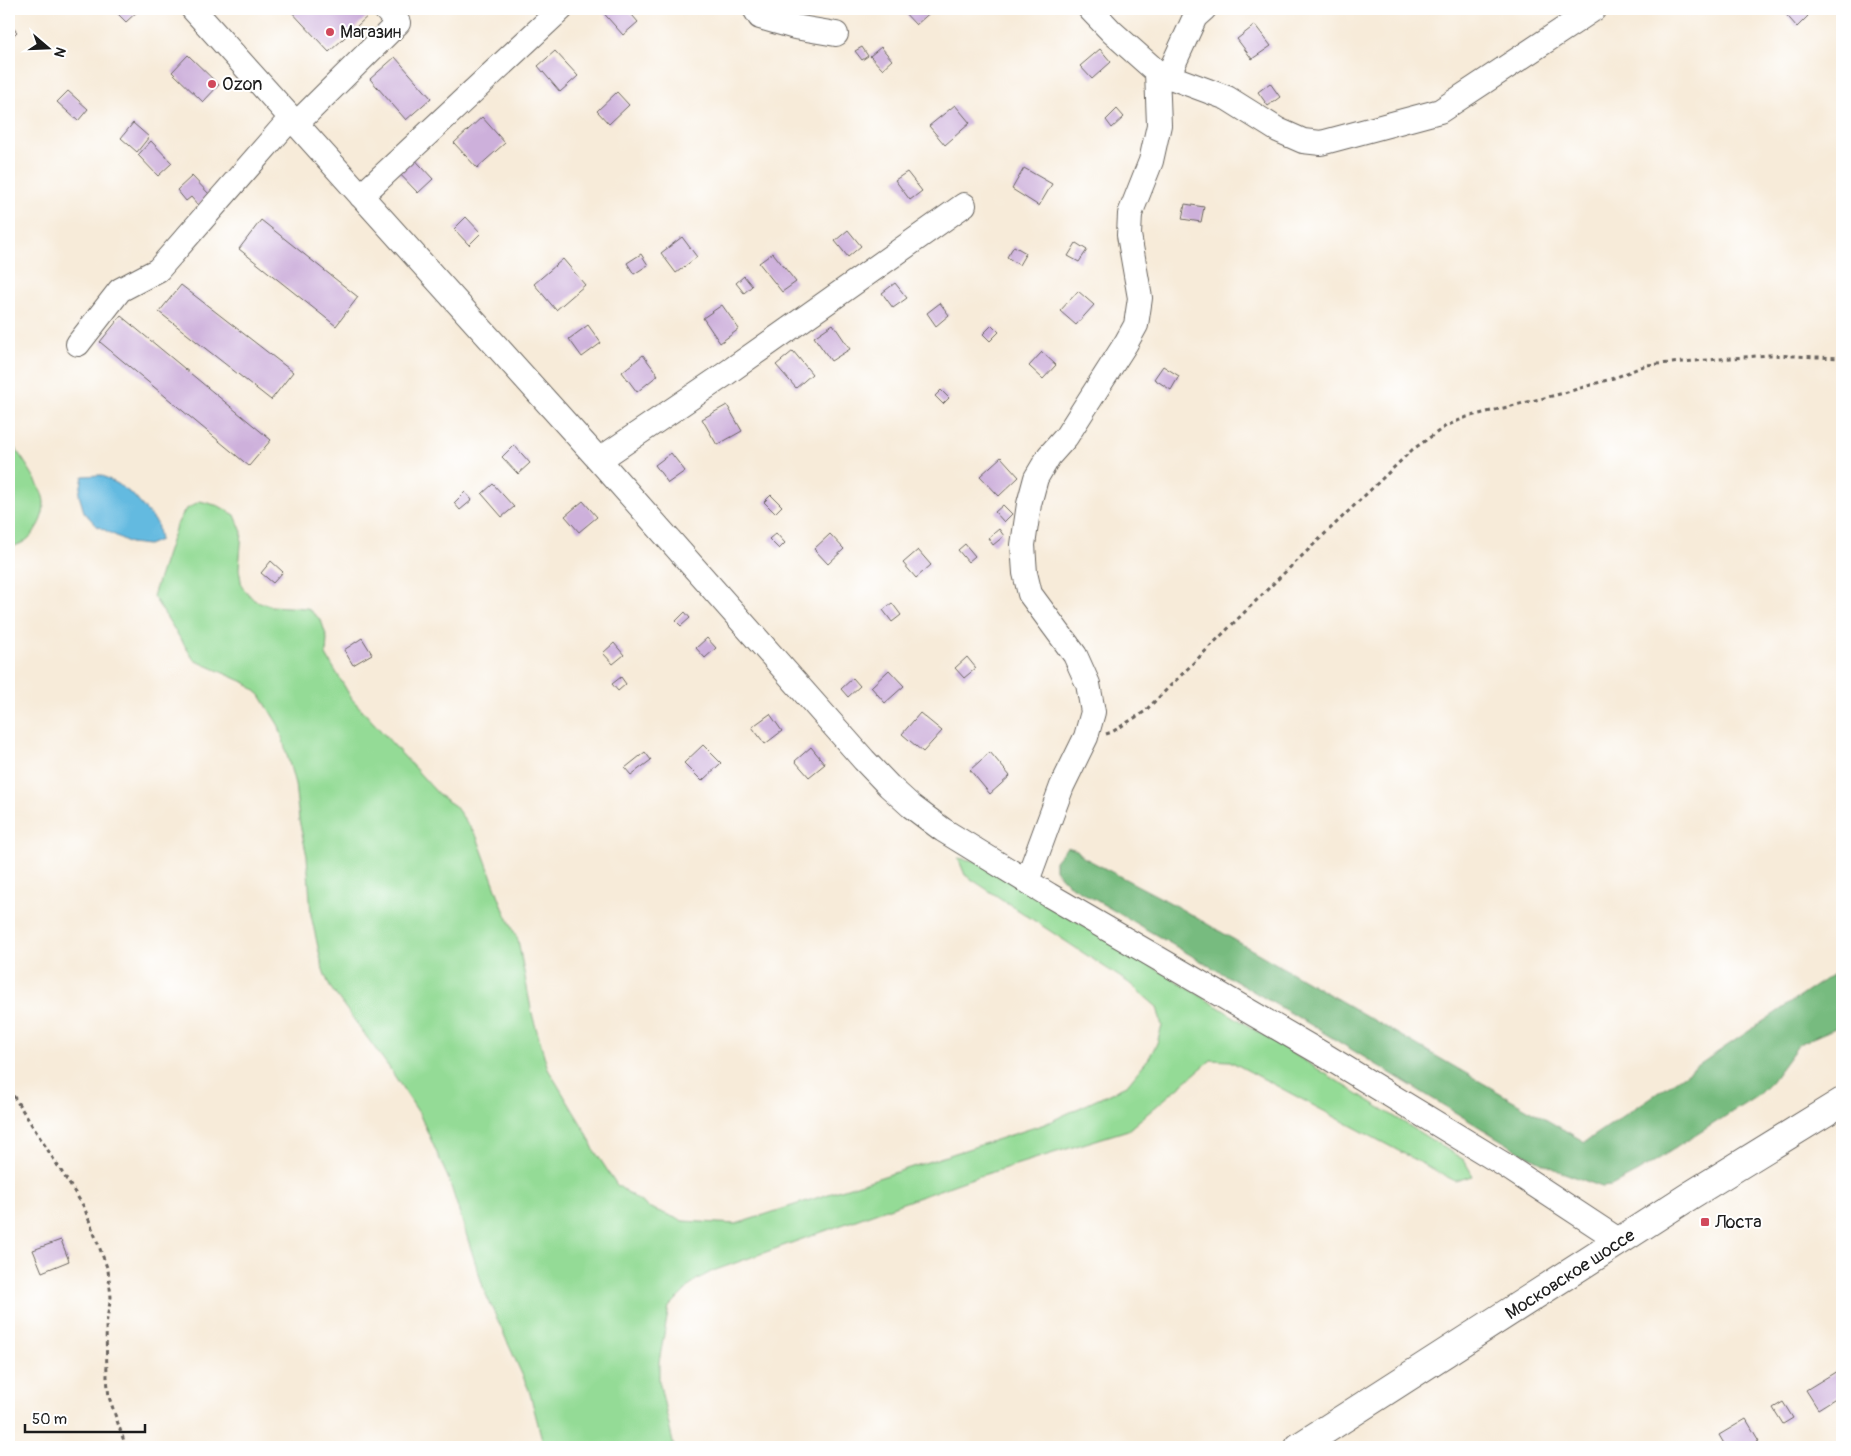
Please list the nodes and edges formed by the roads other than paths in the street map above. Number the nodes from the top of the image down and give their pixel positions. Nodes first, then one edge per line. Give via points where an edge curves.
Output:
1 (193, 9) edge
2 (385, 9) edge
3 (561, 9) edge
4 (755, 9) edge
5 (1090, 9) edge
6 (1204, 9) edge
7 (1594, 9) edge
8 (836, 34) dead end
9 (1161, 81) junction
10 (294, 121) junction
11 (361, 196) junction
12 (964, 205) dead end
13 (78, 344) dead end
14 (599, 460) junction
15 (1026, 881) junction
16 (1842, 1102) edge
17 (1620, 1241) junction
18 (1299, 1447) edge

1 - 10 street
2 - 10 street via 398,23
3 - 11 street
4 - 8 street via 760,17
5 - 9 street
6 - 9 street via 1195,17
7 - 9 street via 1440,111 1321,143 1303,142 1227,98
9 - 15 street via 1159,125 1151,161 1130,214 1129,235 1140,298 1136,325 1066,437 1049,456 1036,478 1028,504 1022,545 1024,573 1030,594 1075,655 1088,684 1093,712 1086,738 1062,786
10 - 11 street
10 - 13 street via 158,270 120,290
11 - 14 street
12 - 14 street
14 - 15 street via 889,786 943,830
15 - 17 street via 1326,1056 1503,1164
16 - 17 main road, Московское шоссе
17 - 18 main road, Московское шоссе

